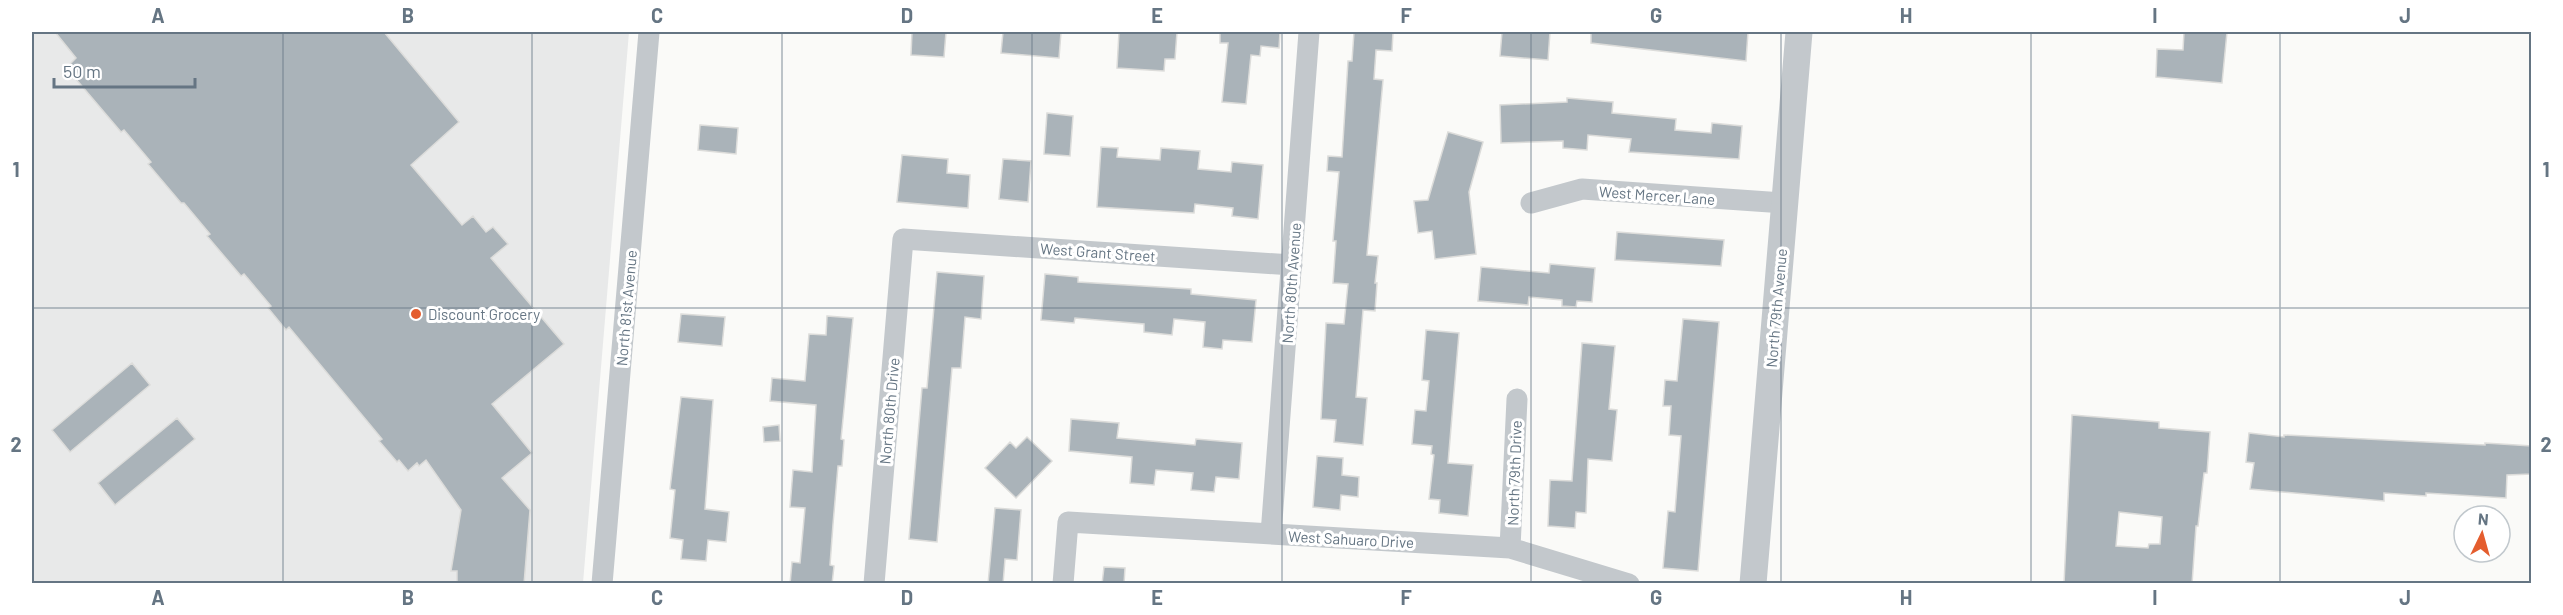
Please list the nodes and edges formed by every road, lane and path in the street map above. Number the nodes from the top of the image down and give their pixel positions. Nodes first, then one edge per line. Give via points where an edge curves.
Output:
1 (649, 32) edge
2 (1309, 32) edge
3 (1798, 32) edge
4 (1531, 203) dead end
5 (1785, 204) junction
6 (903, 238) joint
7 (1292, 265) junction
8 (1517, 399) dead end
9 (1271, 534) junction
10 (1510, 548) junction
11 (602, 584) edge
12 (874, 584) edge
13 (1063, 584) edge
14 (1629, 584) edge
15 (1753, 584) edge

1 - 11 street, North 81st Avenue
2 - 7 street, North 80th Avenue
3 - 5 street, North 79th Avenue
4 - 5 street, West Mercer Lane via 1582,189
5 - 15 street, North 79th Avenue
6 - 7 street, West Grant Street
6 - 12 street, North 80th Drive
7 - 9 street, North 80th Avenue
8 - 10 street, North 79th Drive
9 - 10 street, West Sahuaro Drive
9 - 13 street, West Sahuaro Drive via 1068,522
10 - 14 street, West Sahuaro Drive

